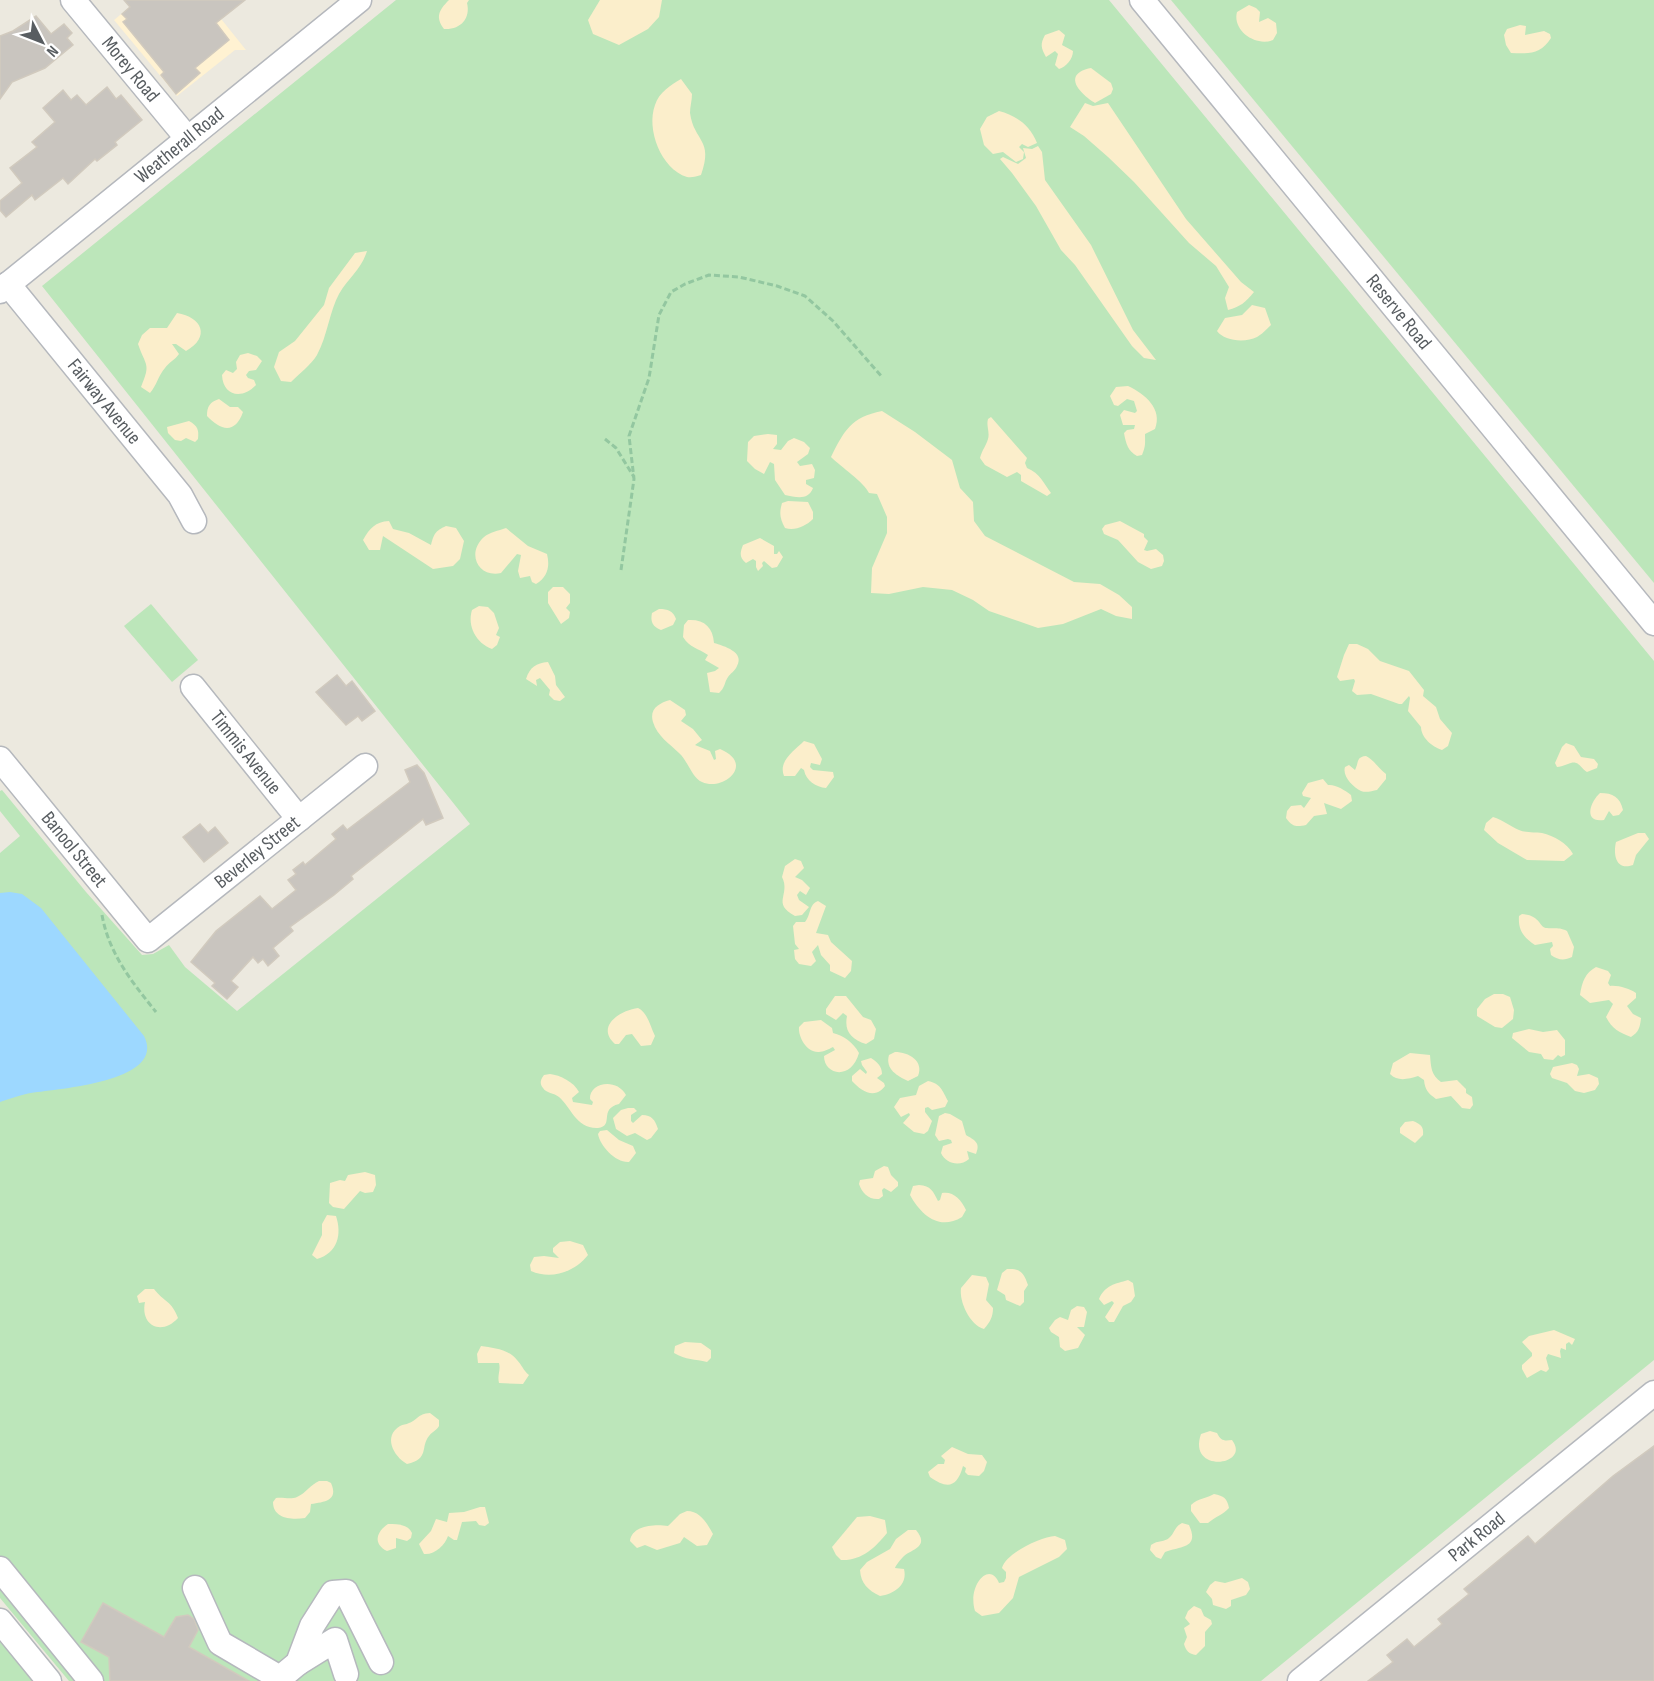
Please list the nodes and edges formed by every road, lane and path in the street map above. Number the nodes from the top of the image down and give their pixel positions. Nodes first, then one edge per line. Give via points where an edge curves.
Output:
1 (73, 0) edge
2 (358, 0) edge
3 (1142, 0) edge
4 (188, 139) junction
5 (4, 287) edge
6 (882, 377) dead end
7 (605, 439) dead end
8 (634, 479) junction
9 (194, 521) dead end
10 (621, 570) dead end
11 (1654, 623) edge
12 (193, 687) dead end
13 (0, 759) edge
14 (365, 766) dead end
15 (299, 819) junction
16 (102, 883) junction
17 (148, 940) joint
18 (156, 1012) dead end
19 (1654, 1393) edge
20 (0, 1569) edge
21 (195, 1588) dead end
22 (0, 1621) edge
23 (381, 1662) dead end
24 (298, 1670) edge
25 (346, 1674) dead end
26 (49, 1681) edge
27 (91, 1681) edge
28 (1300, 1681) edge

1 - 4 street, Morey Road
2 - 4 street, Weatherall Road
3 - 11 street, Reserve Road
4 - 5 street, Weatherall Road
5 - 9 street, Fairway Avenue via 180,495
6 - 8 path via 833,321 805,296 739,277 709,275 685,284 671,292 659,315 649,378 629,436
7 - 8 path via 616,448
8 - 10 path
12 - 15 street, Timmis Avenue
13 - 16 street, Banool Street
14 - 15 street, Beverley Street
15 - 17 street, Beverley Street
16 - 17 street, Banool Street
16 - 18 path via 100,906 106,936 127,976
19 - 28 street, Park Road
20 - 27 street
21 - 24 street via 220,1643 280,1678
22 - 26 street
23 - 24 street via 346,1592 333,1593 312,1626
24 - 25 street via 334,1640

